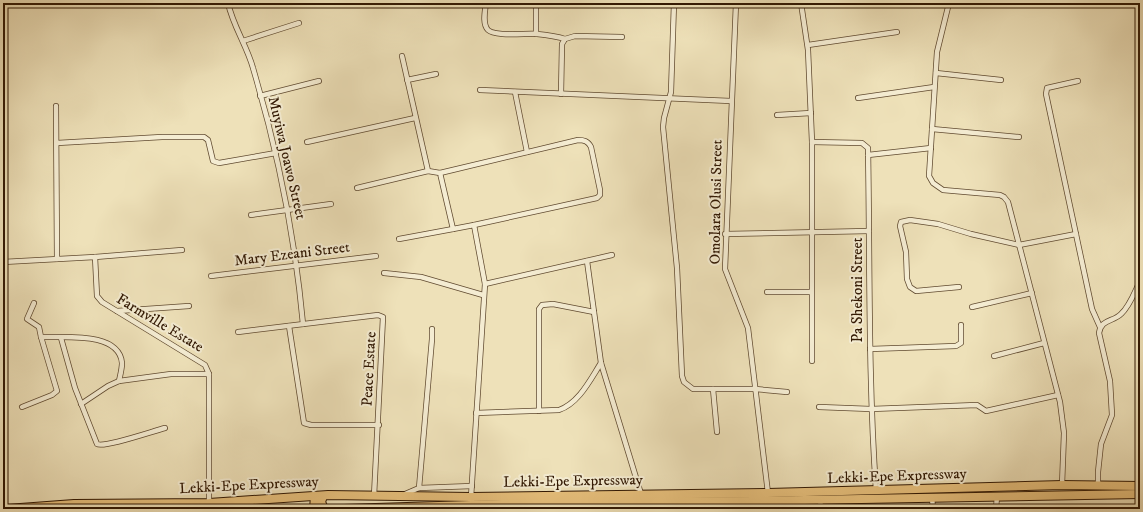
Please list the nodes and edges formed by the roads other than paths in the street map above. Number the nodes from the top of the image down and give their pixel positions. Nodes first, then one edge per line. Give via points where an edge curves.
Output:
1 (228, 3) edge
2 (486, 3) edge
3 (536, 3) edge
4 (674, 3) edge
5 (736, 3) edge
6 (801, 3) edge
7 (949, 3) edge
8 (299, 23) dead end
9 (897, 32) dead end
10 (536, 34) junction
11 (622, 37) dead end
12 (565, 39) junction
13 (243, 41) junction
14 (808, 45) junction
15 (402, 56) dead end
16 (936, 73) junction
17 (436, 74) dead end
18 (407, 80) junction
19 (1001, 80) dead end
20 (319, 81) dead end
21 (1078, 81) dead end
22 (934, 87) junction
23 (480, 90) dead end
24 (515, 92) junction
25 (561, 94) junction
26 (260, 96) junction
27 (858, 98) dead end
28 (670, 100) junction
29 (731, 101) junction
30 (56, 106) dead end
31 (811, 113) junction
32 (777, 115) dead end
33 (416, 118) junction
34 (932, 129) junction
35 (1019, 136) dead end
36 (307, 142) dead end
37 (812, 142) junction
38 (57, 143) junction
39 (931, 148) junction
40 (276, 152) junction
41 (527, 152) junction
42 (868, 155) junction
43 (428, 171) junction
44 (440, 173) junction
45 (357, 188) dead end
46 (331, 204) dead end
47 (288, 210) junction
48 (251, 215) dead end
49 (474, 225) junction
50 (453, 228) junction
51 (869, 231) junction
52 (811, 232) junction
53 (725, 234) junction
54 (1076, 234) junction
55 (399, 239) dead end
56 (1019, 245) junction
57 (182, 250) dead end
58 (612, 255) dead end
59 (376, 256) dead end
60 (57, 258) junction
61 (95, 259) junction
62 (587, 261) junction
63 (3, 262) edge
64 (297, 266) junction
65 (384, 273) dead end
66 (210, 276) dead end
67 (1140, 281) edge
68 (485, 284) junction
69 (959, 287) dead end
70 (767, 292) dead end
71 (811, 292) junction
72 (1032, 293) junction
73 (483, 294) junction
74 (34, 303) dead end
75 (189, 306) dead end
76 (972, 307) dead end
77 (117, 311) junction
78 (594, 312) junction
79 (303, 324) junction
80 (961, 325) dead end
81 (289, 326) junction
82 (1100, 327) junction
83 (432, 329) dead end
84 (238, 332) dead end
85 (42, 337) junction
86 (61, 338) junction
87 (1044, 343) junction
88 (870, 349) junction
89 (994, 356) dead end
90 (812, 361) dead end
91 (602, 364) junction
92 (209, 374) junction
93 (119, 381) junction
94 (713, 389) junction
95 (755, 389) junction
96 (787, 392) dead end
97 (1058, 395) junction
98 (81, 404) junction
99 (22, 407) dead end
100 (819, 407) dead end
101 (871, 409) junction
102 (539, 411) junction
103 (476, 413) junction
104 (379, 425) junction
105 (165, 428) dead end
106 (717, 432) dead end
107 (1062, 485) junction
108 (1098, 485) junction
109 (472, 486) junction
110 (1140, 486) edge
111 (420, 488) junction
112 (876, 490) junction
113 (768, 493) junction
114 (641, 494) junction
115 (1140, 494) edge
116 (319, 496) junction
117 (374, 496) junction
118 (997, 496) junction
119 (400, 497) junction
120 (471, 497) junction
121 (932, 497) junction
122 (796, 499) junction
123 (820, 499) junction
124 (564, 502) junction
125 (209, 503) junction
126 (589, 505) edge
127 (623, 505) edge
128 (717, 505) edge
129 (755, 505) edge
130 (399, 508) edge
131 (7, 509) edge
132 (242, 509) edge
133 (276, 509) edge
134 (314, 509) edge
135 (324, 509) edge
136 (344, 509) edge
137 (570, 509) edge
138 (797, 509) edge
139 (821, 509) edge
140 (933, 509) edge
141 (996, 509) edge

1 - 13 street, Muyiwa Joawo Street
2 - 10 street via 484,16 490,32
3 - 10 street
4 - 28 street
5 - 29 street, Omolara Olusi Street
6 - 14 street
7 - 16 street via 939,40
8 - 13 street
9 - 14 street
10 - 12 street
11 - 12 street via 575,36
12 - 25 street via 562,44
13 - 26 street, Muyiwa Joawo Street
14 - 31 street
15 - 18 street
16 - 19 street
16 - 22 street
17 - 18 street
18 - 33 street
20 - 26 street
21 - 54 street via 1045,90
22 - 27 street
22 - 34 street
23 - 24 street
24 - 25 street
24 - 41 street
25 - 28 street
26 - 40 street, Muyiwa Joawo Street
28 - 29 street
28 - 94 street via 663,127 677,268 682,376 684,382 693,389
29 - 53 street, Omolara Olusi Street
30 - 38 street
31 - 32 street
31 - 37 street
33 - 36 street
33 - 43 street
34 - 35 street
34 - 39 street
37 - 42 street via 862,143 868,148
37 - 52 street
38 - 40 street via 204,137 208,140 212,159 219,163
38 - 60 street
39 - 42 street
39 - 56 street via 929,176 933,183 943,190 1004,197 1008,202
40 - 47 street, Muyiwa Joawo Street
41 - 44 street
41 - 49 street via 584,140 591,147 600,195 597,198
42 - 51 street, Pa Shekoni Street
43 - 44 street
43 - 45 street
44 - 50 street
46 - 47 street
47 - 48 street
47 - 64 street, Muyiwa Joawo Street
49 - 50 street
49 - 68 street
50 - 55 street
51 - 52 street
51 - 88 street, Pa Shekoni Street
52 - 53 street
52 - 71 street
53 - 95 street, Omolara Olusi Street via 725,269 748,328
54 - 56 street
54 - 82 street via 1092,309
56 - 69 street via 938,224 910,220 901,222 910,287 916,291
56 - 72 street
57 - 61 street
58 - 62 street
59 - 64 street, Mary Ezeani Street
60 - 61 street
60 - 63 street
61 - 77 street, Farmville Estate via 97,296
62 - 68 street
62 - 78 street
64 - 66 street, Mary Ezeani Street
64 - 79 street, Muyiwa Joawo Street
65 - 73 street via 421,277
67 - 82 street via 1123,312 1118,317 1102,323
68 - 73 street
70 - 71 street
71 - 90 street
72 - 76 street
72 - 87 street
73 - 103 street
74 - 85 street via 27,319 39,327
75 - 77 street
77 - 92 street, Farmville Estate via 205,365
78 - 91 street
78 - 102 street via 553,304 542,305 539,309
79 - 81 street, Peace Estate
79 - 104 street, Peace Estate via 378,315 383,317
80 - 88 street via 961,343 956,346
81 - 84 street, Peace Estate
81 - 104 street via 304,423
82 - 108 street via 1099,333 1110,381 1112,415 1101,444
83 - 111 street
85 - 86 street
85 - 99 street via 56,391
86 - 93 street via 90,338 106,342 121,359
86 - 98 street via 74,388
87 - 89 street
87 - 97 street
88 - 101 street, Pa Shekoni Street
91 - 102 street via 567,407
91 - 114 street
92 - 93 street via 171,374
92 - 125 street, Farmville Estate
93 - 98 street
94 - 95 street
94 - 106 street
95 - 96 street
95 - 113 street, Omolara Olusi Street
97 - 101 street via 986,411 970,404
97 - 107 street via 1064,433
98 - 105 street via 97,444 101,446
100 - 101 street
101 - 112 street, Pa Shekoni Street
102 - 103 street
103 - 109 street
104 - 117 street, Peace Estate
107 - 108 highway, Lekki-Epe Expressway
107 - 112 highway, Lekki-Epe Expressway
108 - 110 highway, Lekki-Epe Expressway
109 - 111 street
109 - 120 street
111 - 119 street
112 - 113 highway, Lekki-Epe Expressway
113 - 114 highway, Lekki-Epe Expressway
114 - 120 highway, Lekki-Epe Expressway
115 - 118 highway, Lekki-Epe Expressway
116 - 117 highway, Lekki-Epe Expressway
116 - 125 highway, Lekki-Epe Expressway
116 - 134 highway
116 - 135 highway
117 - 119 highway, Lekki-Epe Expressway
118 - 121 highway, Lekki-Epe Expressway
118 - 141 street
119 - 120 highway, Lekki-Epe Expressway
121 - 123 highway, Lekki-Epe Expressway
121 - 140 street
122 - 123 highway, Lekki-Epe Expressway
122 - 129 highway, Lekki-Epe Expressway
122 - 138 street
123 - 139 street
124 - 126 highway, Lekki-Epe Expressway
124 - 130 highway, Lekki-Epe Expressway
124 - 137 street
125 - 131 highway, Lekki-Epe Expressway via 74,504
126 - 127 highway, Lekki-Epe Expressway
127 - 128 highway, Lekki-Epe Expressway
128 - 129 highway, Lekki-Epe Expressway
130 - 136 highway, Lekki-Epe Expressway
132 - 133 highway, Lekki-Epe Expressway

